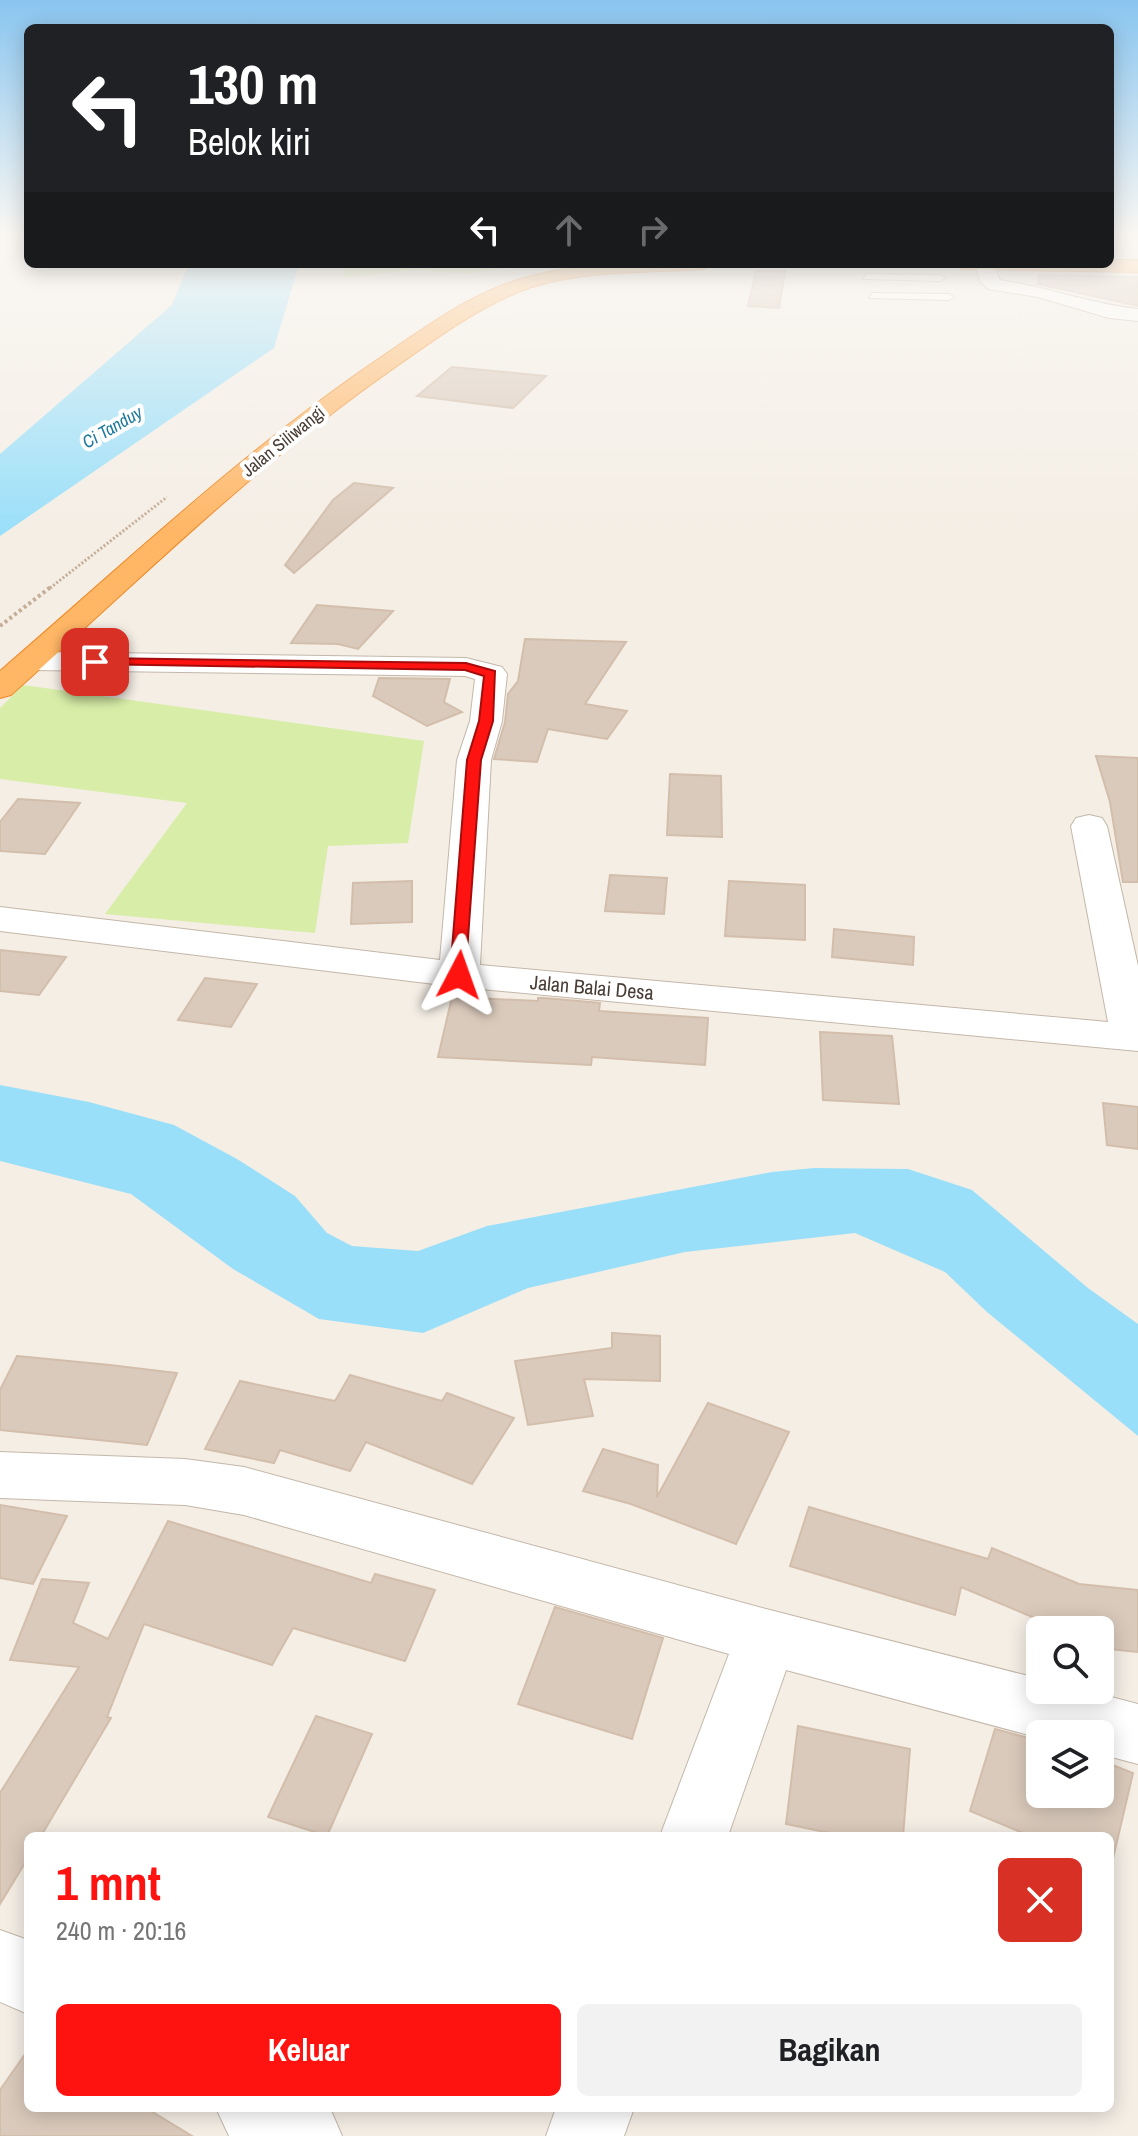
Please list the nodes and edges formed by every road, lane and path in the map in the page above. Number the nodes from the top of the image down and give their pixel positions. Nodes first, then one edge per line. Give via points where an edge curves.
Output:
1 (431, 333) edge
2 (33, 661) junction
3 (0, 688) edge
4 (1089, 826) dead end
5 (0, 919) edge
6 (459, 975) junction
7 (1135, 1038) edge
8 (0, 1475) edge
9 (766, 1637) junction
10 (1138, 1734) edge
11 (695, 1832) edge
12 (0, 1966) edge
13 (24, 1975) edge
14 (262, 2112) edge
15 (594, 2112) edge
16 (303, 2136) edge
17 (585, 2136) edge

1 - 2 highway, Jalan Siliwangi via 254,464
2 - 3 highway, Jalan Siliwangi
2 - 6 street via 466,667 491,674 486,721 474,760
4 - 7 street
5 - 6 street, Jalan Balai Desa
6 - 7 street, Jalan Balai Desa
8 - 9 street via 216,1485
9 - 10 street
9 - 11 street
12 - 13 street
14 - 16 street
15 - 17 street

